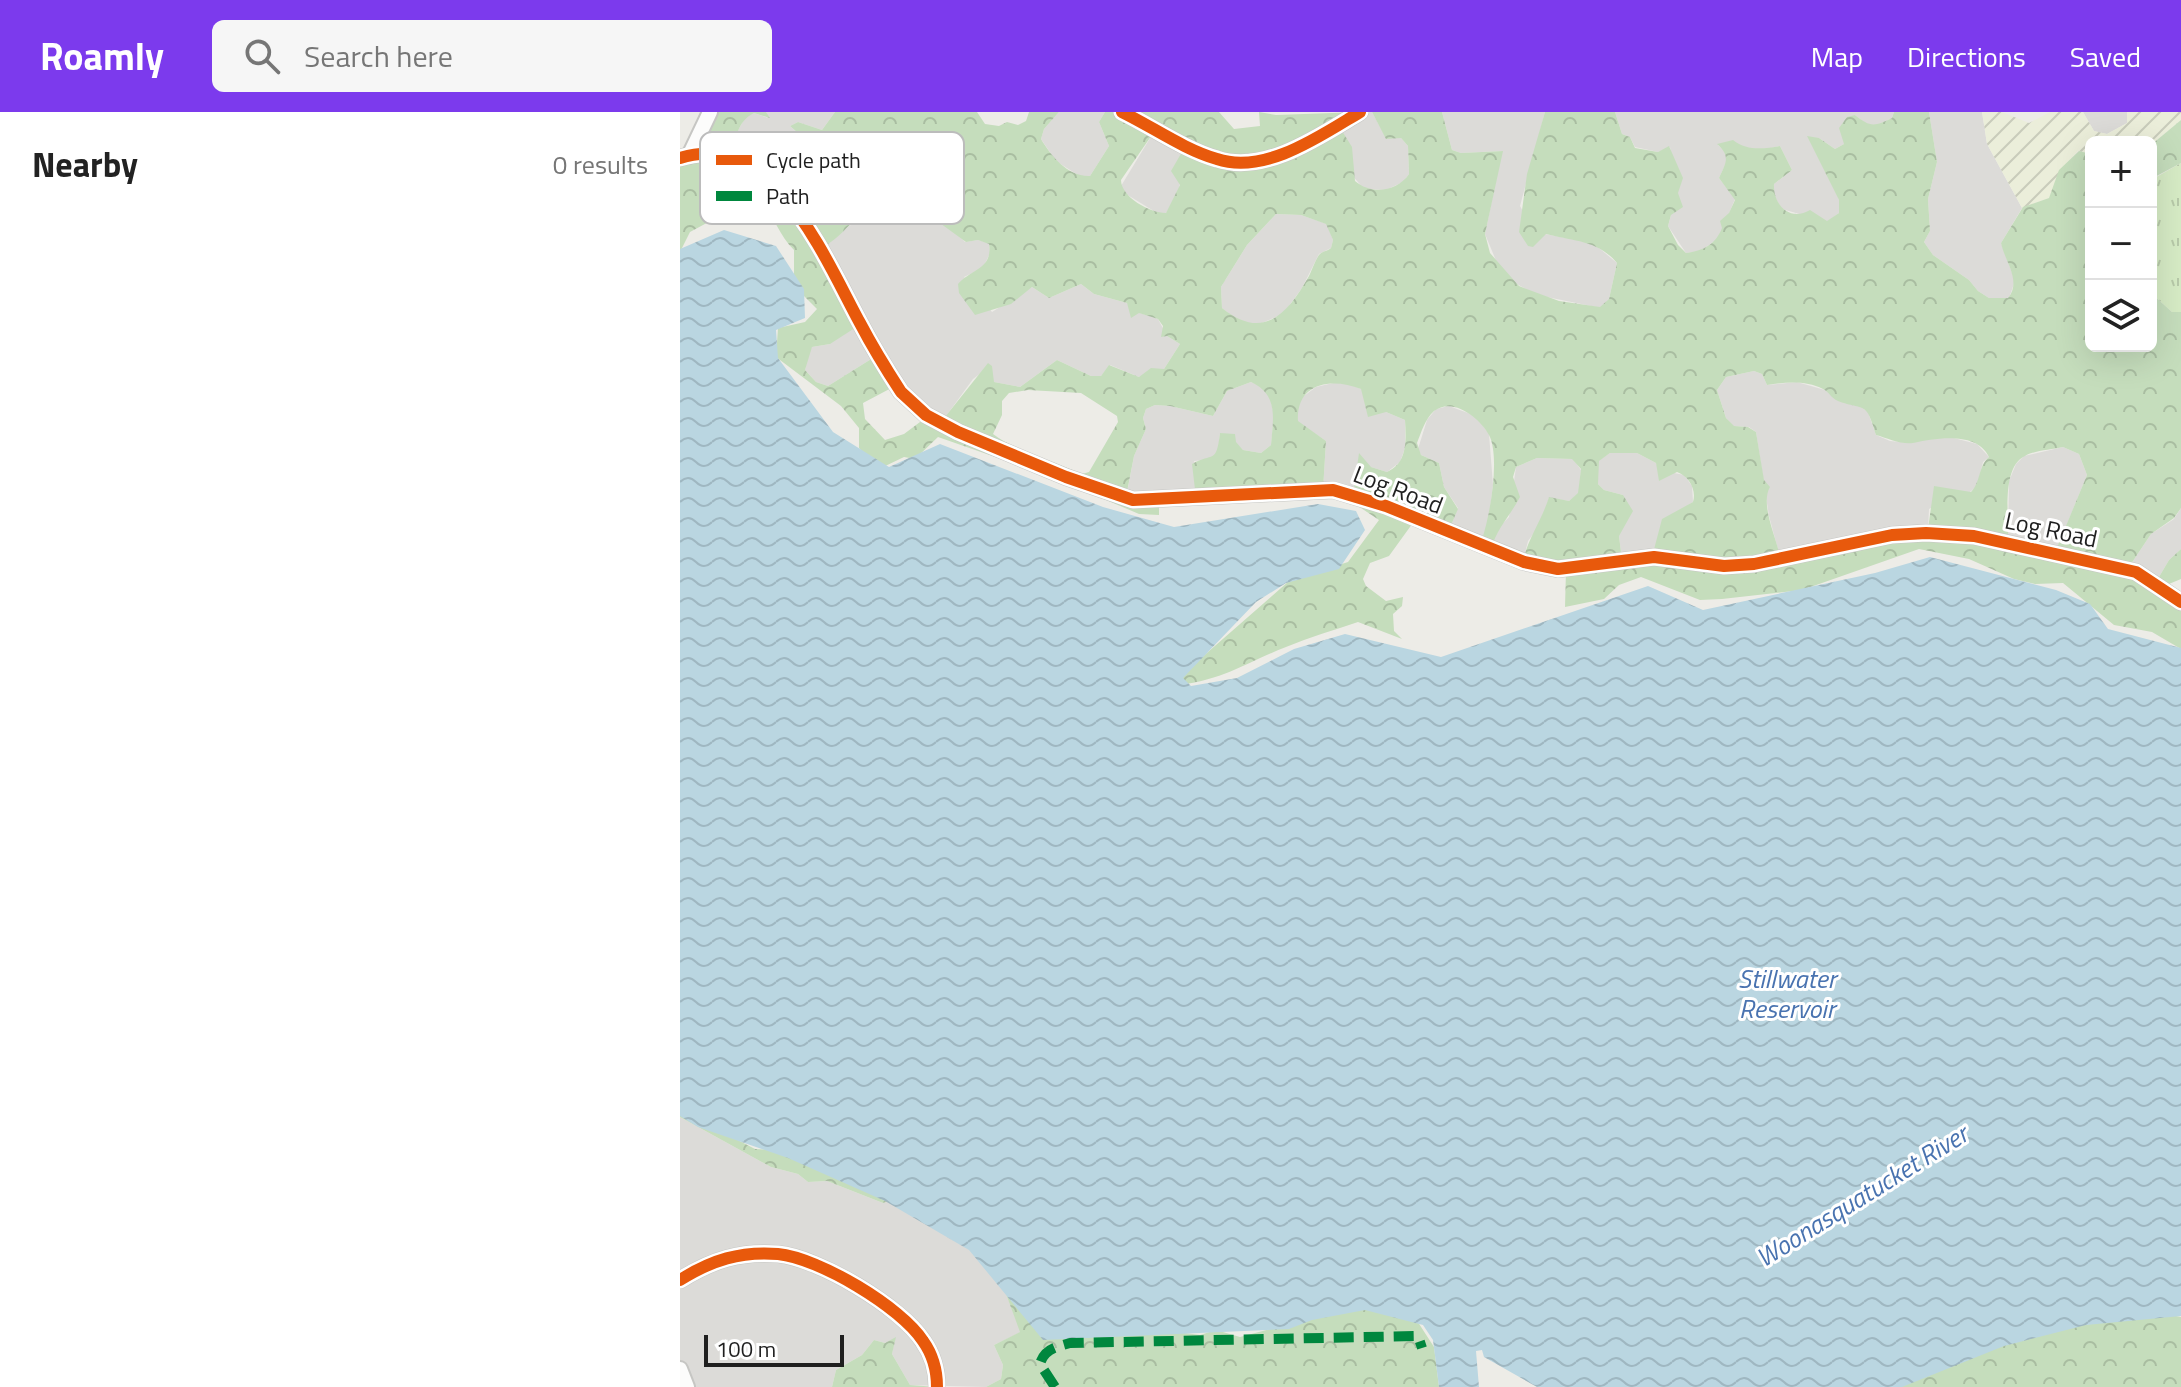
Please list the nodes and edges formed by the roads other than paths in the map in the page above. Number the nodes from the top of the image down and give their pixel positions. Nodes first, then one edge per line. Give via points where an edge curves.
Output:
1 (710, 112) edge
2 (1122, 112) edge
3 (1360, 112) edge
4 (684, 157) edge
5 (805, 224) edge
6 (2181, 602) edge
7 (680, 1280) edge
8 (680, 1369) edge
9 (687, 1387) edge
10 (937, 1387) edge

1 - 4 street
2 - 3 street via 1212,158 1242,164 1274,157
5 - 6 street, Log Road via 880,359 901,392 926,415 1066,477 1133,500 1333,490 1524,562 1558,569 1654,557 1724,566 1754,564 1892,535 1974,536 2136,572
7 - 10 street via 736,1254 776,1254 810,1263 873,1298 916,1333 933,1360
8 - 9 street

